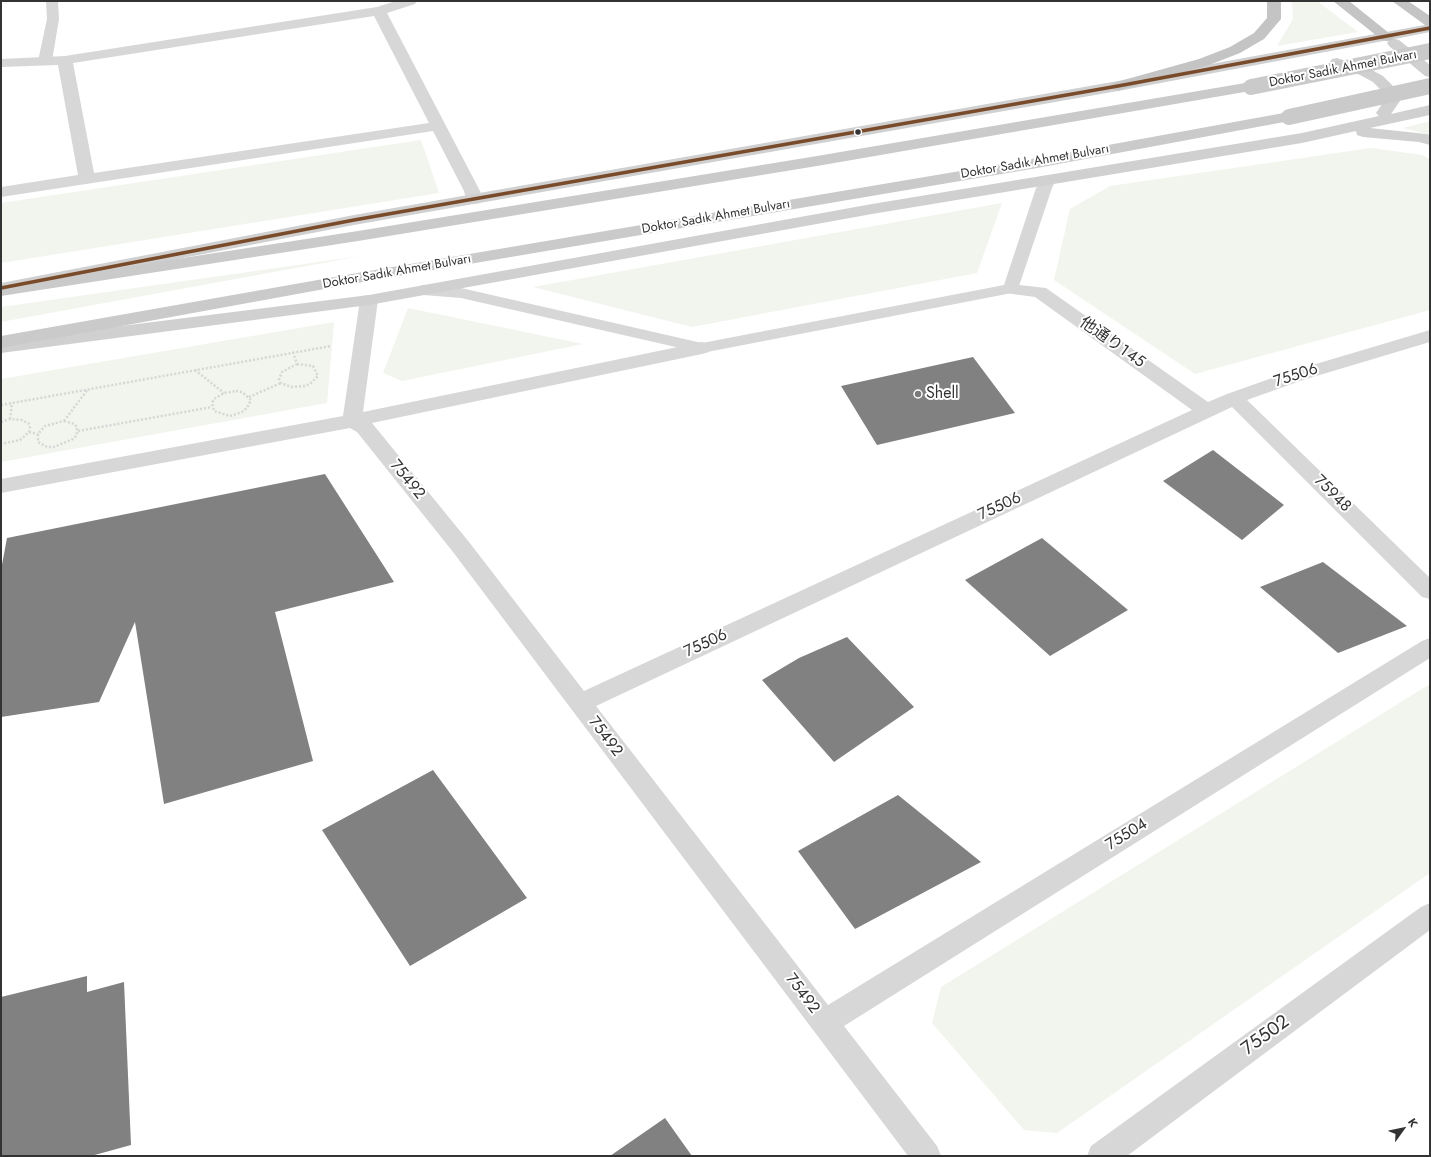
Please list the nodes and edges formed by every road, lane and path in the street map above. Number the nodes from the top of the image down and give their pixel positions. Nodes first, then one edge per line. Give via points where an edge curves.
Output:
1 (52, 1) edge
2 (410, 1) edge
3 (1274, 1) edge
4 (1340, 1) edge
5 (1399, 1) edge
6 (379, 11) junction
7 (1430, 22) edge
8 (1430, 28) edge
9 (1387, 37) junction
10 (1430, 51) edge
11 (1271, 59) junction
12 (65, 60) junction
13 (45, 61) junction
14 (1, 63) edge
15 (1430, 72) edge
16 (1118, 86) junction
17 (1430, 86) edge
18 (1430, 110) edge
19 (438, 126) junction
20 (1356, 127) junction
21 (1302, 138) junction
22 (1430, 140) edge
23 (87, 179) junction
24 (1049, 180) junction
25 (1, 192) edge
26 (474, 199) junction
27 (1, 288) edge
28 (1011, 289) junction
29 (423, 290) junction
30 (1, 291) edge
31 (369, 300) junction
32 (1430, 336) edge
33 (1, 342) edge
34 (336, 345) dead end
35 (1, 347) edge
36 (702, 348) junction
37 (294, 352) junction
38 (297, 364) junction
39 (194, 370) junction
40 (281, 383) junction
41 (88, 389) junction
42 (224, 393) junction
43 (249, 397) junction
44 (1234, 398) junction
45 (12, 402) junction
46 (1, 404) edge
47 (212, 407) junction
48 (1207, 411) junction
49 (10, 419) junction
50 (352, 421) junction
51 (1, 422) edge
52 (64, 422) junction
53 (78, 431) junction
54 (29, 432) junction
55 (38, 434) junction
56 (1, 444) edge
57 (1, 486) edge
58 (1430, 591) edge
59 (1430, 647) edge
60 (580, 703) junction
61 (1430, 915) edge
62 (824, 1022) junction
63 (926, 1156) edge
64 (1102, 1156) edge

1 - 13 lane via 53,19
2 - 6 street
3 - 16 highway via 1274,19 1259,36 1235,50 1204,62
4 - 9 highway
5 - 7 highway
6 - 12 street
6 - 19 street
8 - 9 main road
9 - 11 main road
9 - 15 main road
10 - 30 main road, Doktor Sadık Ahmet Bulvarı, bridge via 1251,87 801,164
11 - 16 main road
11 - 20 main road via 1299,57 1331,60 1378,79 1388,90 1392,101 1386,111 1378,117
12 - 13 street
12 - 23 street
13 - 14 street
16 - 26 main road
17 - 33 main road, Doktor Sadık Ahmet Bulvarı, bridge via 1289,117 1044,161 363,277
18 - 20 main road
19 - 23 street
19 - 26 street
20 - 21 main road
21 - 22 main road via 1365,132
21 - 24 main road
23 - 25 street
24 - 28 lane via 1044,188
24 - 29 main road via 872,209
26 - 27 main road
28 - 36 lane
28 - 48 street, 他通り１４５ via 1040,292
29 - 31 main road
29 - 36 lane via 461,293
31 - 35 main road
31 - 50 street
32 - 44 street, 75506 via 1296,376
34 - 37 path
36 - 50 street
37 - 38 path
37 - 39 path
38 - 40 path via 282,372 279,379
38 - 40 path via 313,366 318,376 304,386 291,387
39 - 41 path
39 - 42 path
40 - 43 path
41 - 45 path
41 - 52 path
42 - 43 path via 236,391
42 - 47 path via 214,399
43 - 47 path via 251,400 247,408 236,415 218,414
44 - 48 street, 75506
44 - 58 street, 75948
45 - 46 path
45 - 49 path
47 - 53 path
48 - 60 street, 75506
49 - 51 path
49 - 54 path via 22,420 29,424
50 - 57 street
50 - 60 street, 75492 via 364,427 461,547
52 - 53 path via 74,424
52 - 55 path via 45,426
53 - 55 path via 73,439 54,447 38,442
54 - 55 path
54 - 56 path via 20,440
59 - 62 street, 75504
60 - 62 street, 75492
61 - 64 street, 75502
62 - 63 street, 75492

